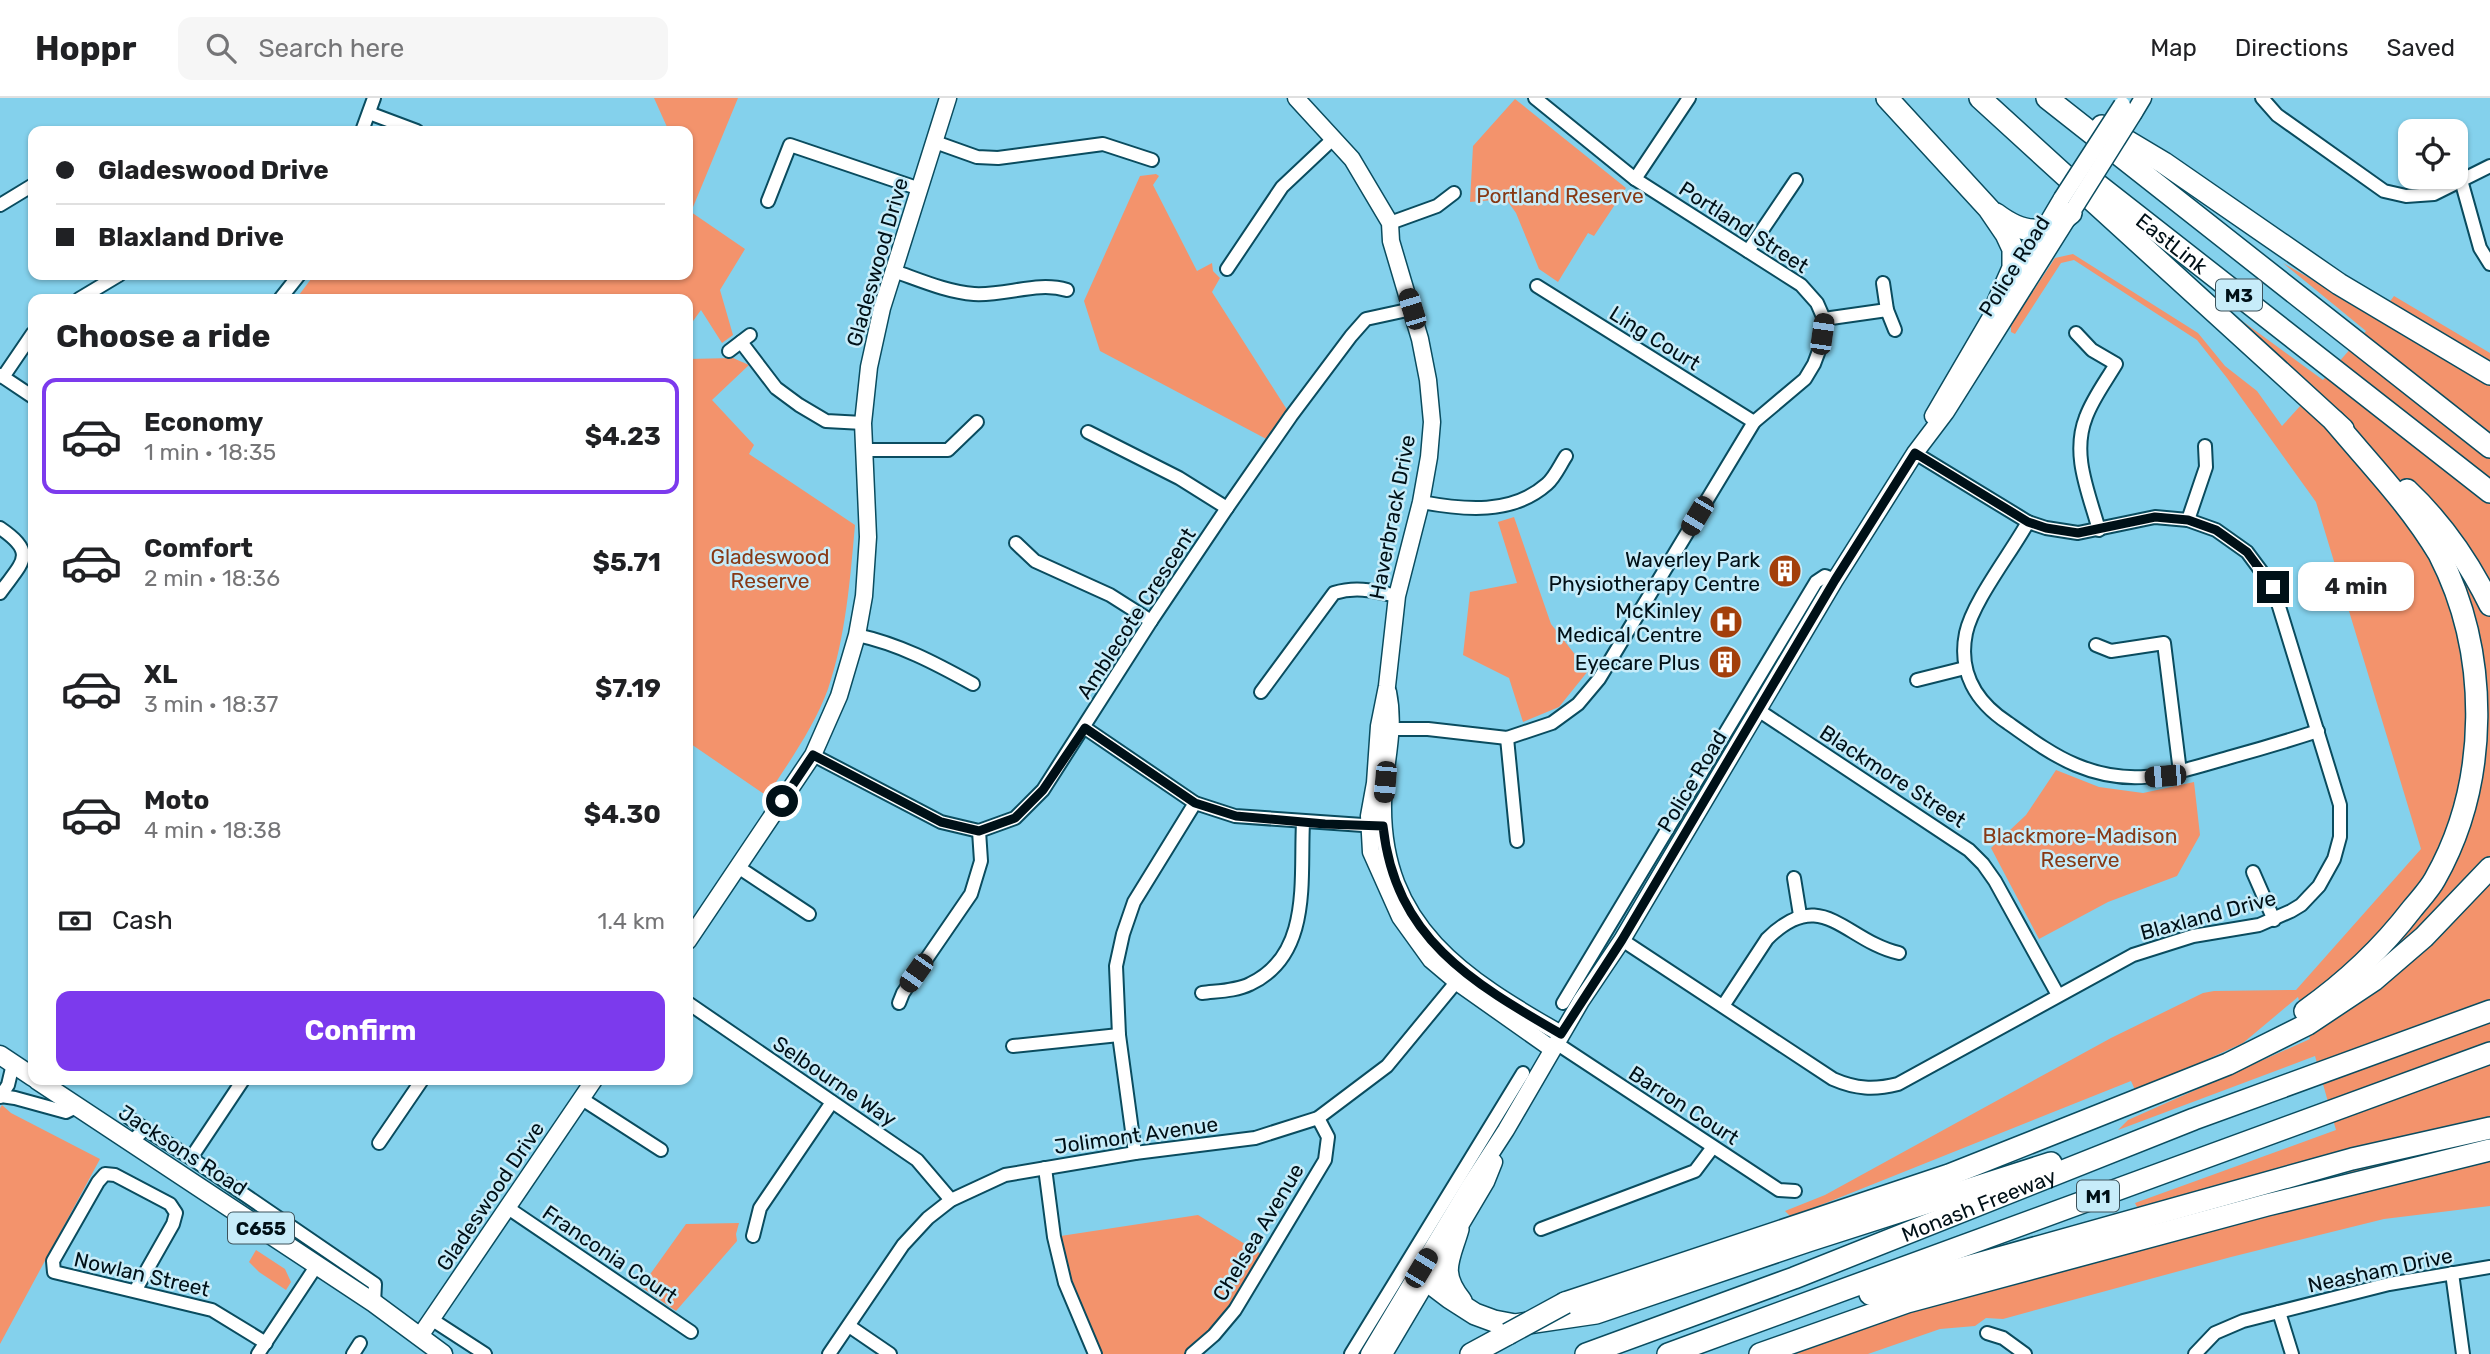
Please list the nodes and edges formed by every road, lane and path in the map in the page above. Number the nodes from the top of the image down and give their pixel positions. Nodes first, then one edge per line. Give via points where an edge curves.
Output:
1 (374, 98) edge
2 (948, 98) edge
3 (1296, 98) edge
4 (1535, 98) edge
5 (1689, 98) edge
6 (1887, 98) edge
7 (1980, 98) edge
8 (1987, 98) edge
9 (2047, 98) edge
10 (2055, 98) edge
11 (2143, 98) edge
12 (2262, 98) edge
13 (2127, 105) edge
14 (369, 113) junction
15 (364, 126) edge
16 (404, 126) edge
17 (1334, 138) junction
18 (935, 142) junction
19 (1152, 160) dead end
20 (2490, 166) edge
21 (2468, 177) edge
22 (1634, 179) junction
23 (1796, 180) dead end
24 (28, 188) edge
25 (920, 189) junction
26 (2444, 189) edge
27 (2464, 189) edge
28 (1454, 193) dead end
29 (768, 201) dead end
30 (0, 205) edge
31 (2070, 206) junction
32 (1989, 209) junction
33 (1390, 223) junction
34 (2045, 229) junction
35 (1748, 251) junction
36 (2490, 264) edge
37 (1227, 269) dead end
38 (894, 271) junction
39 (111, 280) edge
40 (295, 280) edge
41 (1882, 283) dead end
42 (1536, 286) dead end
43 (1068, 290) dead end
44 (87, 294) edge
45 (284, 294) edge
46 (1412, 309) junction
47 (1887, 310) junction
48 (1994, 311) junction
49 (1824, 319) junction
50 (1895, 330) dead end
51 (2076, 332) dead end
52 (28, 340) edge
53 (729, 351) dead end
54 (2489, 374) edge
55 (1, 376) edge
56 (28, 394) edge
57 (2334, 421) junction
58 (977, 422) dead end
59 (1754, 422) junction
60 (863, 423) junction
61 (1088, 432) dead end
62 (2205, 446) dead end
63 (2490, 447) edge
64 (865, 450) junction
65 (1915, 453) junction
66 (1566, 456) dead end
67 (2490, 492) edge
68 (1421, 502) junction
69 (1227, 508) junction
70 (2188, 520) junction
71 (2028, 522) junction
72 (0, 528) edge
73 (2099, 530) junction
74 (1016, 543) dead end
75 (1835, 580) junction
76 (0, 593) edge
77 (1397, 596) junction
78 (2490, 605) edge
79 (1151, 621) junction
80 (857, 635) junction
81 (1784, 635) junction
82 (2096, 645) dead end
83 (1793, 654) junction
84 (1965, 668) junction
85 (1917, 680) dead end
86 (973, 684) dead end
87 (1261, 692) dead end
88 (1758, 710) junction
89 (1085, 728) junction
90 (1385, 728) junction
91 (2318, 731) junction
92 (1507, 738) junction
93 (813, 755) junction
94 (2180, 772) junction
95 (1195, 803) junction
96 (1303, 822) junction
97 (1376, 826) junction
98 (979, 831) junction
99 (1517, 841) dead end
100 (738, 867) junction
101 (2490, 868) edge
102 (2253, 872) dead end
103 (1639, 876) junction
104 (1794, 878) dead end
105 (1654, 885) junction
106 (809, 914) dead end
107 (1800, 915) junction
108 (2274, 920) junction
109 (693, 934) edge
110 (1622, 940) junction
111 (1899, 953) dead end
112 (1461, 976) junction
113 (1202, 993) dead end
114 (2057, 995) junction
115 (899, 1003) dead end
116 (1563, 1003) dead end
117 (693, 1006) edge
118 (1723, 1006) junction
119 (2490, 1011) edge
120 (1119, 1035) junction
121 (1556, 1042) junction
122 (1013, 1046) dead end
123 (2490, 1053) edge
124 (2228, 1064) junction
125 (4, 1065) edge
126 (1523, 1073) dead end
127 (28, 1076) edge
128 (44, 1085) edge
129 (240, 1085) edge
130 (419, 1085) edge
131 (591, 1085) edge
132 (0, 1097) edge
133 (582, 1099) junction
134 (832, 1102) junction
135 (76, 1107) junction
136 (2490, 1113) edge
137 (128, 1117) dead end
138 (1318, 1118) junction
139 (2194, 1119) junction
140 (1499, 1126) junction
141 (2490, 1128) edge
142 (145, 1129) junction
143 (130, 1143) junction
144 (379, 1143) dead end
145 (1713, 1147) junction
146 (661, 1150) dead end
147 (2490, 1150) edge
148 (1135, 1153) junction
149 (191, 1158) junction
150 (2490, 1158) edge
151 (2352, 1159) junction
152 (2425, 1166) junction
153 (1045, 1168) junction
154 (1796, 1191) dead end
155 (951, 1200) junction
156 (508, 1208) junction
157 (1458, 1229) junction
158 (1541, 1229) dead end
159 (753, 1236) dead end
160 (317, 1265) junction
161 (2490, 1267) edge
162 (2452, 1273) junction
163 (1422, 1277) junction
164 (135, 1291) junction
165 (374, 1303) junction
166 (2279, 1312) junction
167 (1475, 1314) junction
168 (431, 1319) junction
169 (849, 1326) junction
170 (691, 1332) dead end
171 (1987, 1333) dead end
172 (419, 1336) junction
173 (1707, 1340) junction
174 (262, 1348) edge
175 (443, 1354) edge
176 (485, 1354) edge
177 (829, 1354) edge
178 (890, 1354) edge
179 (1095, 1354) edge
180 (1192, 1354) edge
181 (1351, 1354) edge
182 (1369, 1354) edge
183 (1384, 1354) edge
184 (1471, 1354) edge
185 (1586, 1354) edge
186 (1668, 1354) edge
187 (1760, 1354) edge
188 (2025, 1354) edge
189 (2194, 1354) edge
190 (2292, 1354) edge
191 (2463, 1354) edge

1 - 14 street
2 - 18 street, Gladeswood Drive
3 - 17 street, Haverbrack Drive
4 - 22 street, Portland Street
5 - 22 street
6 - 32 highway
7 - 57 highway
8 - 67 highway, EastLink / M3
9 - 63 highway, EastLink / M3
10 - 54 highway via 2164,163 2339,284
11 - 13 street, Police Road
12 - 26 street via 2277,115 2384,191 2422,197
13 - 31 street, Police Road, bridge
14 - 15 street
14 - 16 street
17 - 33 street, Haverbrack Drive
17 - 37 street via 1282,187
18 - 19 street via 977,157 998,158 1103,144
18 - 25 street, Gladeswood Drive
20 - 21 street
22 - 35 street, Portland Street
23 - 35 street
24 - 30 street
25 - 29 street via 790,145
25 - 38 street, Gladeswood Drive
27 - 36 street via 2480,248
28 - 33 street via 1437,206
31 - 34 highway via 2059,223
31 - 65 street, Police Road via 1946,412
32 - 34 highway via 2012,226
32 - 48 highway via 2013,250 2013,268
33 - 46 street, Haverbrack Drive
34 - 48 street, Police Road
35 - 49 street, Portland Street via 1801,285
38 - 43 street via 975,294 1053,286
38 - 60 street, Gladeswood Drive via 869,367
39 - 44 street
40 - 45 street
41 - 47 street
42 - 59 street, Ling Court
46 - 68 street, Haverbrack Drive via 1432,422
46 - 69 street, Amblecote Crescent via 1366,319
47 - 49 street
47 - 50 street
48 - 65 street, Police Road
49 - 59 street via 1820,348 1805,379
51 - 73 street via 2092,350 2116,364 2089,411 2080,438 2081,464
52 - 55 street
53 - 60 street via 745,339 776,388 799,405 826,421
55 - 56 street
57 - 78 highway via 2424,506 2451,538
57 - 124 highway via 2409,509 2439,555 2463,607 2476,658 2480,734 2464,809 2434,881 2386,943 2335,988
58 - 64 street via 948,450
59 - 92 street via 1599,679 1578,704 1552,723
60 - 64 street, Gladeswood Drive
61 - 69 street
62 - 70 street via 2206,467
64 - 80 street, Gladeswood Drive via 867,564
65 - 71 street, Blaxland Drive
65 - 75 street, Police Road
66 - 68 street via 1549,482 1524,501 1456,509
68 - 77 street, Haverbrack Drive
69 - 79 street, Amblecote Crescent
70 - 73 street, Blaxland Drive via 2155,517
70 - 91 street, Blaxland Drive via 2216,530 2247,552 2273,587
71 - 73 street, Blaxland Drive via 2078,533
71 - 84 street via 1969,622
72 - 76 street via 18,541 23,553
74 - 79 street via 1035,561 1110,595
75 - 81 street via 1825,576 1816,582
75 - 83 street, Police Road
77 - 87 street via 1363,588 1334,593
77 - 90 street, Haverbrack Drive via 1387,686 1392,714
79 - 89 street, Amblecote Crescent
80 - 86 street via 886,641
80 - 93 street, Gladeswood Drive via 839,696
81 - 83 street
81 - 103 street
82 - 94 street via 2111,651 2164,643
83 - 88 street, Police Road
84 - 85 street
84 - 94 street via 1977,694 1998,717 2075,765 2126,777
88 - 105 street, Police Road
88 - 114 street, Blackmore Street via 1976,857 1995,881
89 - 95 street
89 - 98 street, Amblecote Crescent via 1043,790 1015,818
90 - 92 street
90 - 97 street, Haverbrack Drive via 1386,766
91 - 94 street
91 - 108 street, Blaxland Drive via 2340,805 2340,837 2319,886 2301,905
92 - 99 street
93 - 98 street via 941,822
93 - 100 street, Gladeswood Drive
95 - 96 street via 1236,816
95 - 120 street via 1134,902 1123,934 1116,966
96 - 97 street
96 - 113 street via 1299,913 1289,949 1278,964 1249,985
97 - 112 street, Haverbrack Drive via 1400,895
98 - 115 street via 981,860 971,894
100 - 106 street
100 - 109 street, Gladeswood Drive
101 - 124 highway via 2424,937 2374,980 2308,1024
102 - 108 street
103 - 105 street
103 - 116 street
104 - 107 street
105 - 110 street, Police Road
107 - 111 street via 1838,922 1881,949
107 - 118 street via 1767,939
108 - 114 street, Blaxland Drive via 2158,946
110 - 118 street, Blaxland Drive
110 - 121 street, Police Road
112 - 121 street, Haverbrack Drive
112 - 138 street, Jolimont Avenue via 1387,1066
114 - 118 street, Blaxland Drive via 1898,1084 1872,1089 1833,1079
117 - 134 street, Selbourne Way
119 - 139 highway, Monash Freeway / M1
120 - 122 street
120 - 148 street
121 - 140 street, Police Road
121 - 145 street, Barron Court
123 - 173 highway, Monash Freeway / M1
124 - 184 highway, bridge via 1949,1175 1565,1303
125 - 127 main road, Jacksons Road / C655
125 - 132 street via 8,1085
126 - 140 street
128 - 135 main road, Jacksons Road / C655
129 - 149 street
130 - 144 street
131 - 133 street, Gladeswood Drive
132 - 135 street via 66,1112
133 - 146 street
133 - 156 street, Gladeswood Drive
134 - 155 street, Selbourne Way via 918,1160
134 - 159 street via 760,1208
135 - 143 main road, Jacksons Road / C655
136 - 151 highway
137 - 142 street
138 - 148 street, Jolimont Avenue via 1255,1138
138 - 180 street, Chelsea Avenue via 1328,1137 1325,1160 1235,1310
139 - 167 highway via 1596,1313 1515,1325
139 - 185 highway, Monash Freeway / M1 via 1794,1278
140 - 157 street, Police Road via 1486,1182
140 - 163 street, Police Road
140 - 181 street
141 - 151 highway
142 - 143 street
142 - 149 street
143 - 160 main road, Jacksons Road / C655
145 - 154 street, Barron Court via 1779,1190
145 - 158 street via 1695,1171
147 - 152 highway
148 - 153 street, Jolimont Avenue
149 - 165 street via 375,1284
150 - 152 highway
151 - 173 highway
152 - 187 highway via 1907,1302
153 - 155 street, Jolimont Avenue via 1005,1175
153 - 179 street via 1065,1283
155 - 169 street, Jolimont Avenue via 903,1245
156 - 168 street, Gladeswood Drive
156 - 170 street, Franconia Court
157 - 163 street, Police Road
157 - 167 highway via 1446,1272 1450,1286
160 - 165 main road, Jacksons Road / C655
160 - 174 street
161 - 162 street, Neasham Drive
162 - 166 street, Neasham Drive
162 - 191 street
163 - 167 highway
163 - 182 street, Police Road
163 - 183 street, Police Road
164 - 164 street, Nowlan Street via 57,1274 52,1269 105,1174 170,1204 176,1213
164 - 174 street, Nowlan Street via 219,1313
165 - 172 main road, Jacksons Road / C655
166 - 189 street, Neasham Drive via 2227,1327
166 - 190 street
168 - 172 street, Gladeswood Drive
168 - 176 street
169 - 177 street, Jolimont Avenue
169 - 178 street
171 - 188 street
172 - 175 main road, Jacksons Road / C655
173 - 186 highway, Monash Freeway / M1

